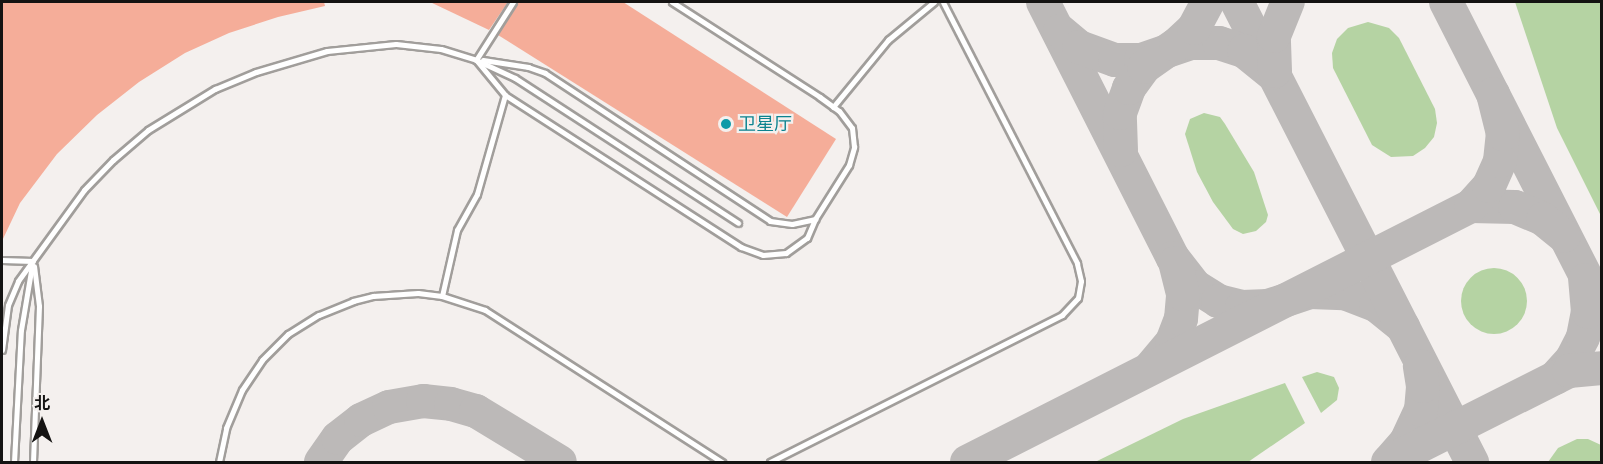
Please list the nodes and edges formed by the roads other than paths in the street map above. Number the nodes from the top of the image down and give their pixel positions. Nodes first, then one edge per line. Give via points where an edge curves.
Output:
1 (513, 2) edge
2 (672, 2) edge
3 (934, 2) edge
4 (943, 2) edge
5 (476, 60) junction
6 (505, 94) junction
7 (833, 107) junction
8 (815, 219) junction
9 (738, 223) dead end
10 (2, 260) edge
11 (33, 261) junction
12 (442, 296) junction
13 (2, 350) edge
14 (14, 462) edge
15 (33, 462) edge
16 (219, 462) edge
17 (722, 462) edge
18 (770, 462) edge

1 - 5 lane
2 - 7 lane
3 - 7 lane via 888,40
4 - 18 lane via 1077,263 1081,281 1078,298 1062,315
5 - 6 lane
5 - 8 lane via 545,73 770,221 792,225
5 - 9 lane via 515,78
5 - 11 lane via 412,45 346,47 292,60 215,89 181,107 113,160 84,189
6 - 8 lane via 741,248 763,255 786,253 807,238
6 - 12 lane via 477,194 457,230
7 - 8 lane via 852,128 854,147 849,165
10 - 11 lane
11 - 13 lane via 18,281 8,305
11 - 14 lane via 21,330
11 - 15 lane via 39,306
12 - 16 lane via 396,294 353,300 288,334 262,360 242,390 226,428
12 - 17 lane via 485,310

